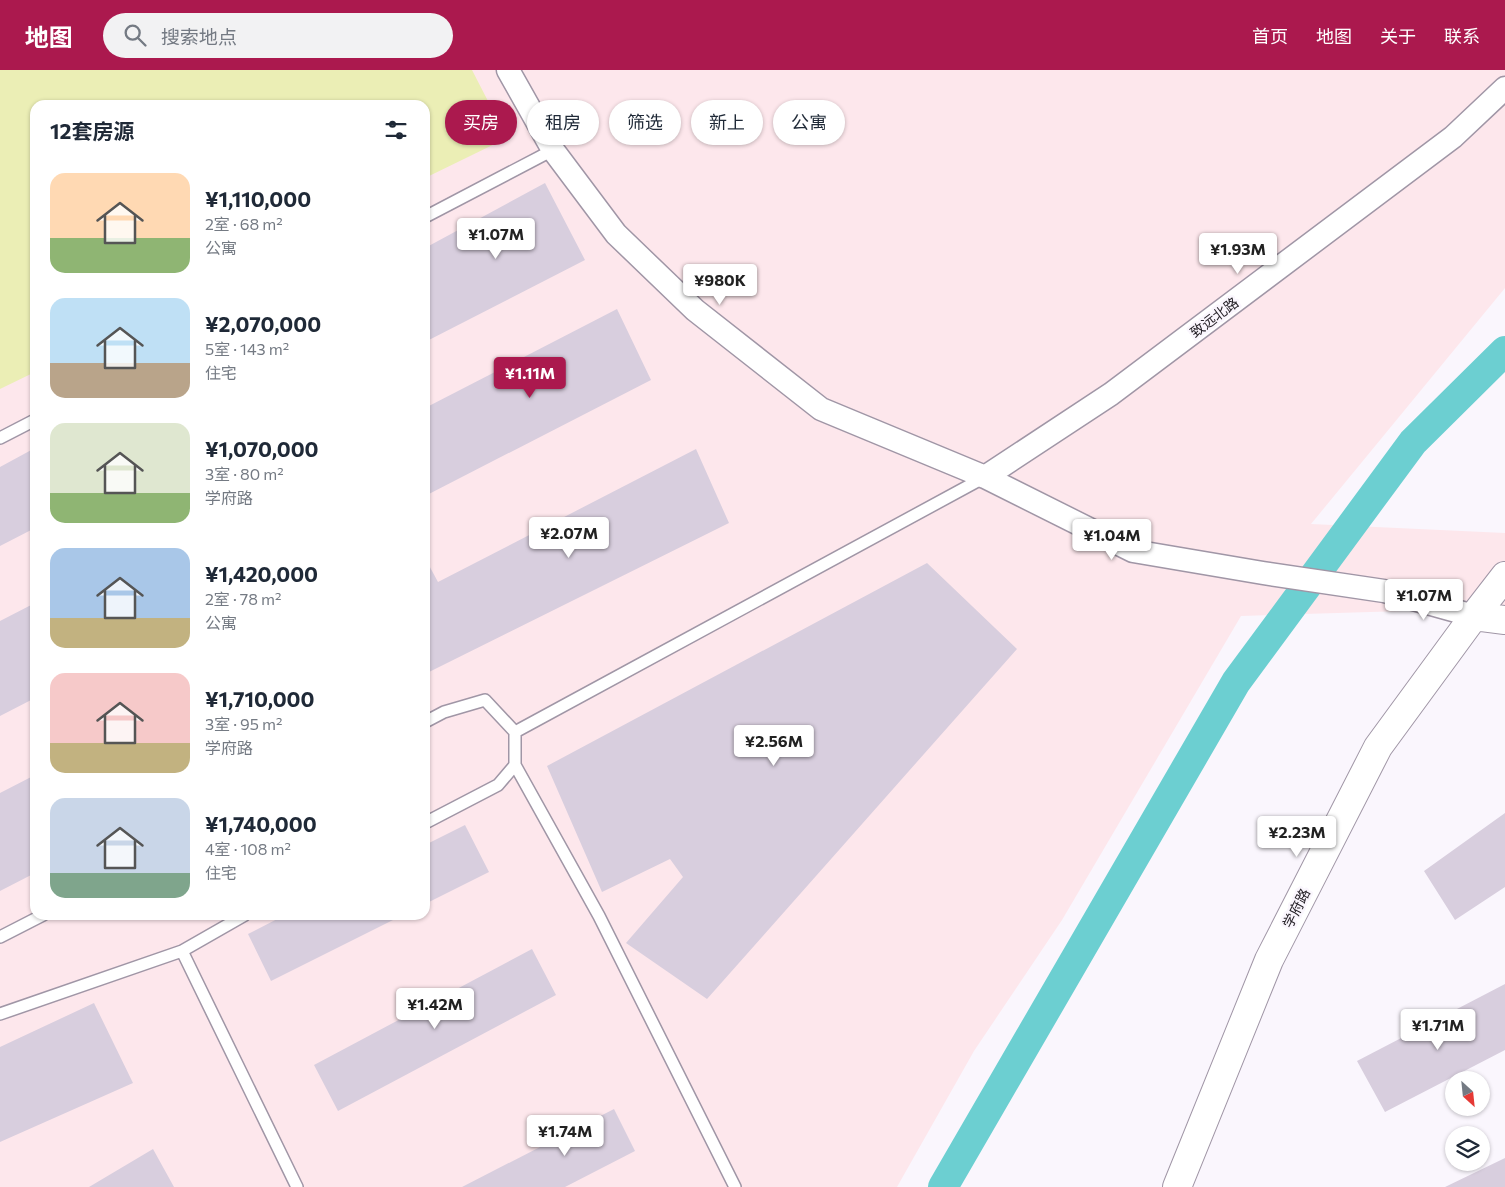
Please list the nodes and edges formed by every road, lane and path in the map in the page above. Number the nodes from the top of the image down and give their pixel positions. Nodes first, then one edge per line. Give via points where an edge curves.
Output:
1 (508, 70) edge
2 (1505, 88) edge
3 (553, 150) junction
4 (430, 214) edge
5 (30, 423) edge
6 (0, 438) edge
7 (985, 477) junction
8 (1505, 576) edge
9 (1474, 616) junction
10 (1505, 620) edge
11 (430, 719) edge
12 (515, 732) junction
13 (515, 765) junction
14 (430, 820) edge
15 (33, 920) edge
16 (236, 920) edge
17 (0, 937) edge
18 (182, 951) junction
19 (0, 1014) edge
20 (297, 1187) edge
21 (735, 1187) edge
22 (1177, 1187) edge

1 - 3 street
2 - 7 street, 致远北路 via 1453,137 1111,394
3 - 4 lane
3 - 7 street via 616,234 695,310 821,409
5 - 6 lane
7 - 9 street via 1133,550 1384,590
7 - 12 lane
8 - 9 street, 学府路
9 - 10 street
9 - 22 street, 学府路 via 1378,747 1269,960
11 - 12 lane via 485,700
12 - 13 lane
13 - 14 lane via 498,785
13 - 21 lane via 600,916
15 - 17 lane
16 - 18 lane
18 - 19 lane
18 - 20 lane

